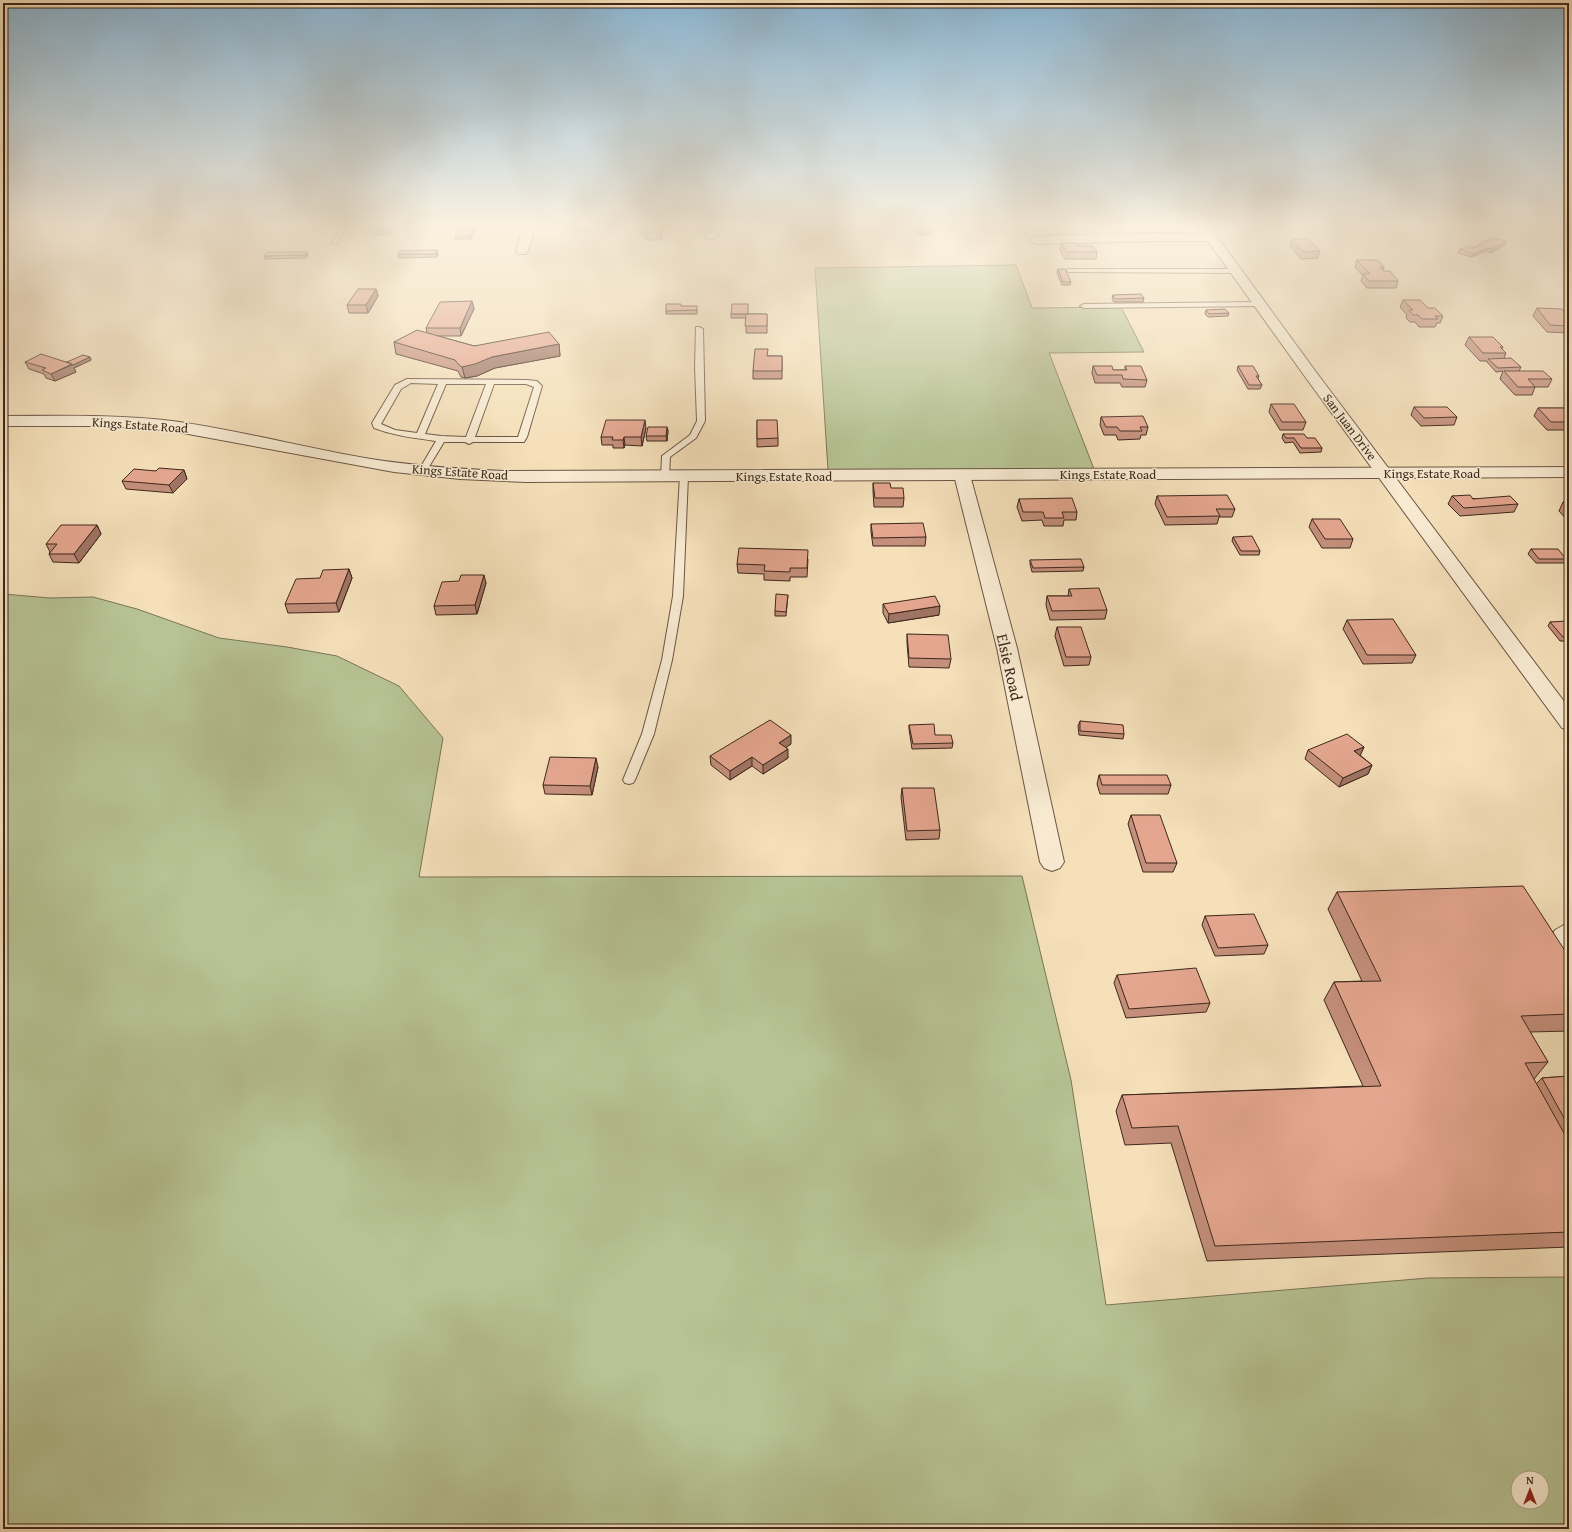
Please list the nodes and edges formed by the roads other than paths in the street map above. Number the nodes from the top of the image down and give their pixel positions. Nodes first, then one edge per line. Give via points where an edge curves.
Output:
1 (1256, 298) edge
2 (1260, 304) junction
3 (1084, 306) dead end
4 (699, 330) dead end
5 (443, 381) junction
6 (491, 382) junction
7 (3, 421) edge
8 (419, 436) junction
9 (441, 439) junction
10 (469, 440) junction
11 (423, 470) junction
12 (1569, 472) edge
13 (1385, 473) junction
14 (962, 475) junction
15 (665, 476) junction
16 (684, 476) junction
17 (1569, 723) edge
18 (629, 780) dead end
19 (1052, 862) dead end
20 (1569, 927) edge
21 (1569, 949) edge

1 - 2 street, San Juan Drive
2 - 3 lane
2 - 13 street, San Juan Drive
4 - 15 lane via 701,420 693,436 666,456
5 - 6 lane
5 - 8 lane
5 - 8 lane via 404,383 398,387 376,423 382,430
6 - 10 lane
6 - 10 lane via 526,382 538,386 523,437 516,441
7 - 11 street, Kings Estate Road via 99,421 171,426 204,430 352,461
8 - 9 lane
9 - 10 lane
9 - 11 lane
11 - 15 street, Kings Estate Road via 526,477
12 - 13 street, Kings Estate Road
13 - 14 street, Kings Estate Road
13 - 17 street, San Juan Drive
14 - 16 street, Kings Estate Road
14 - 19 street, Elsie Road via 1007,648
15 - 16 street, Kings Estate Road
16 - 18 lane via 678,596 667,660 648,734
20 - 21 lane via 1560,934

